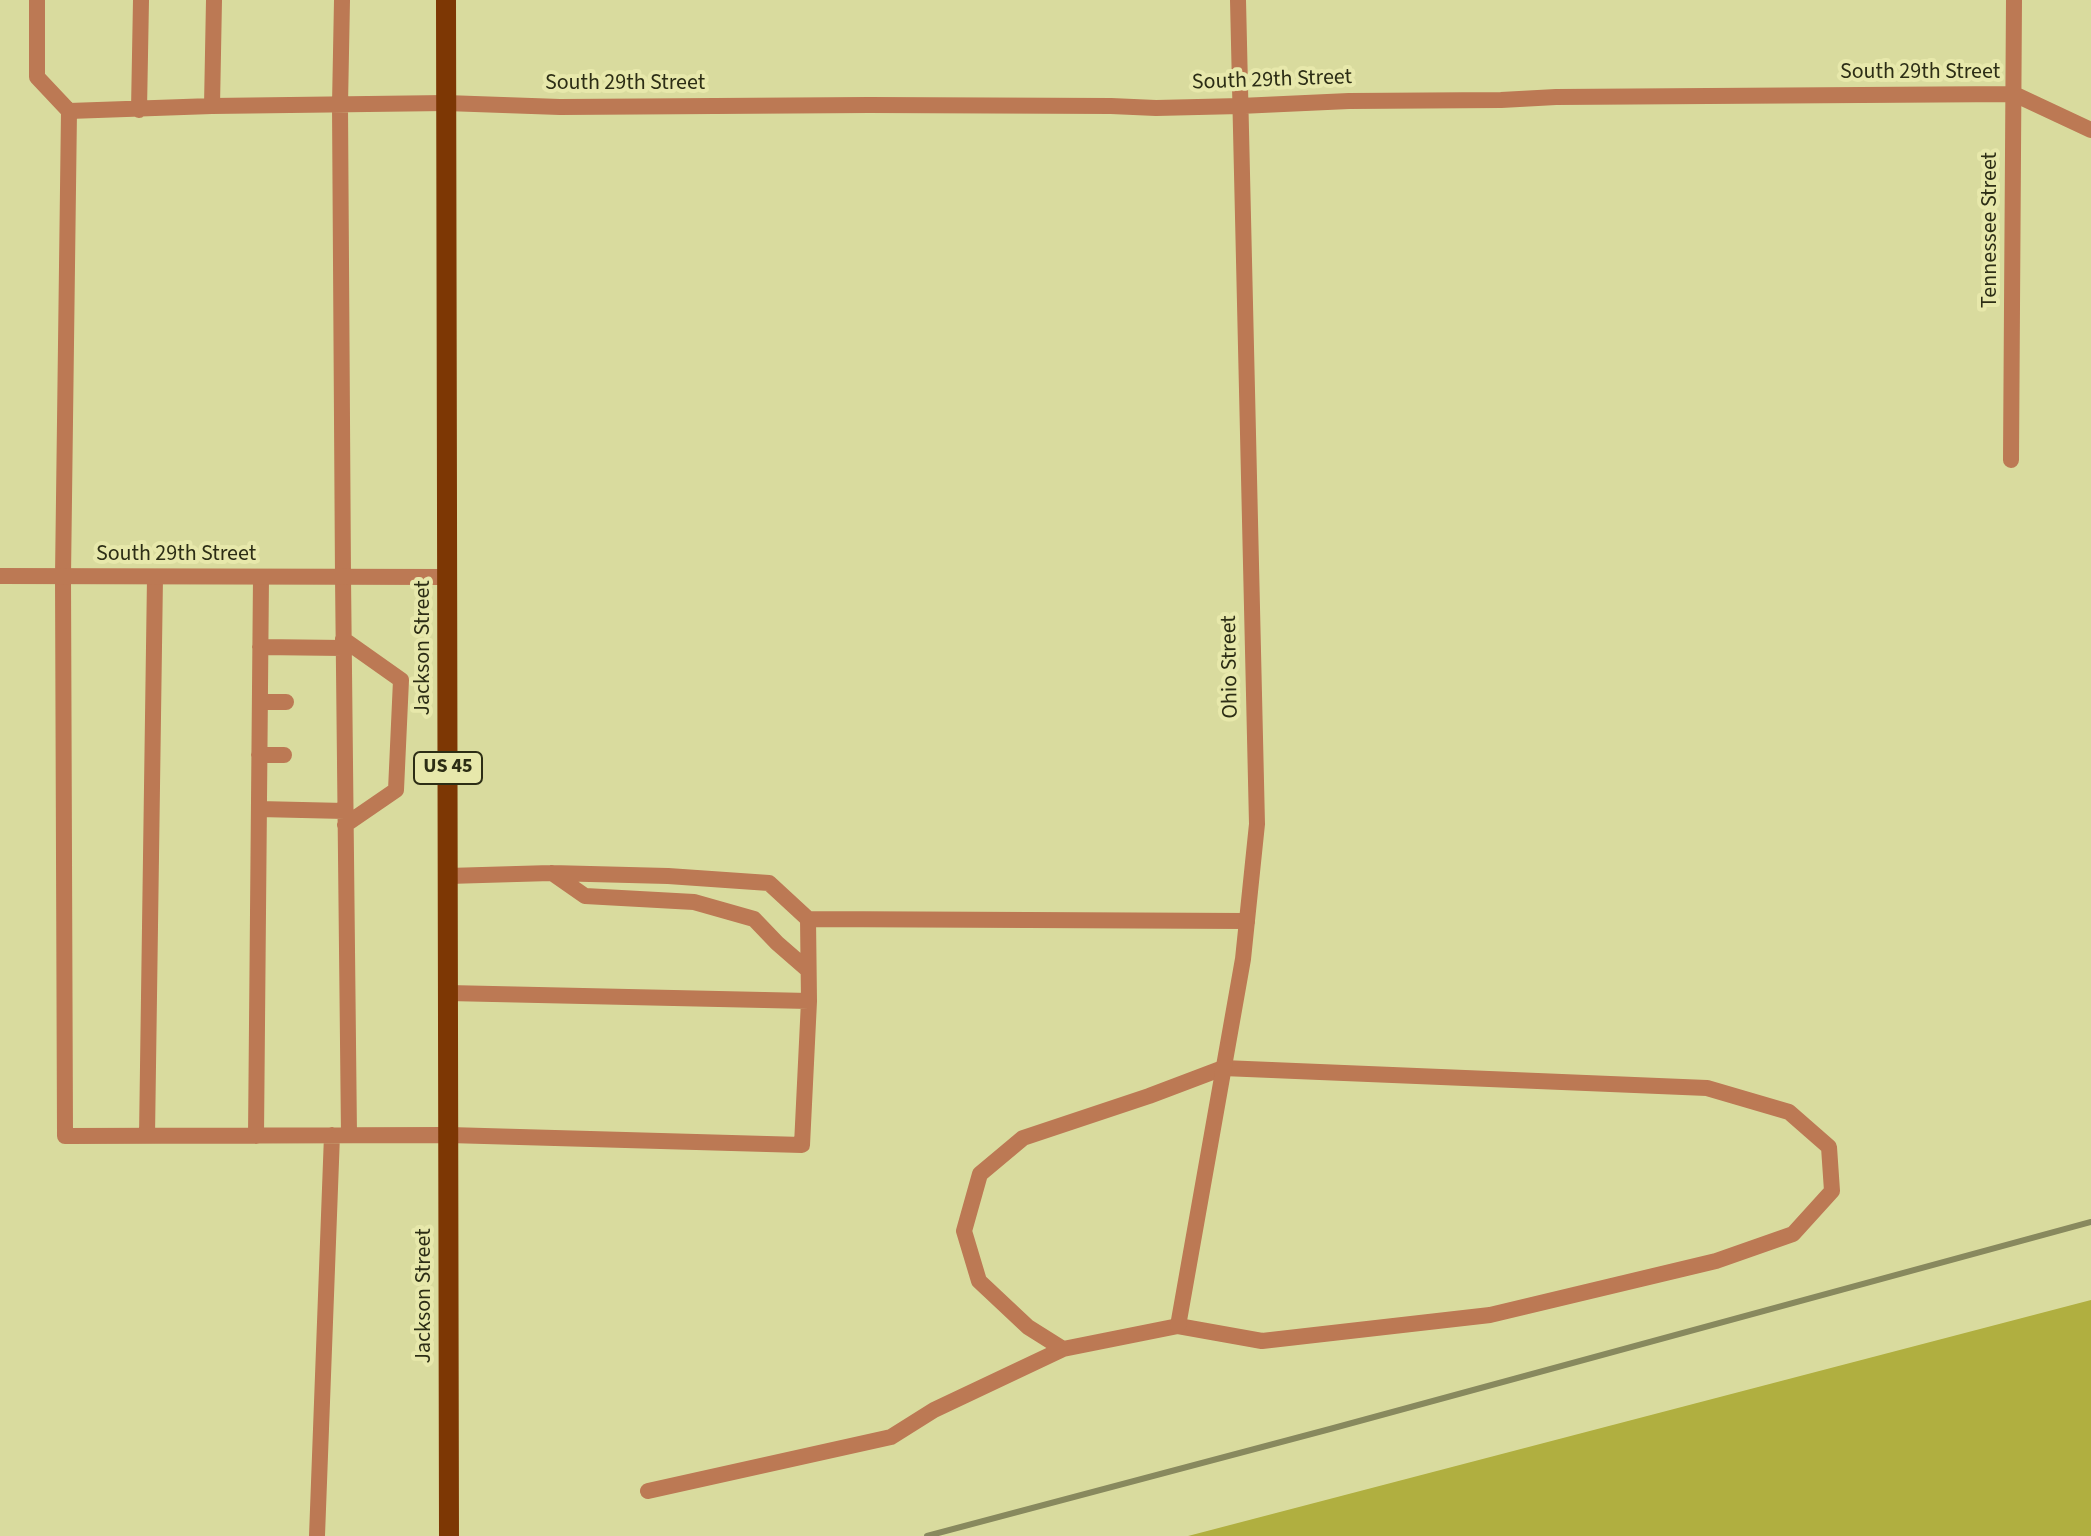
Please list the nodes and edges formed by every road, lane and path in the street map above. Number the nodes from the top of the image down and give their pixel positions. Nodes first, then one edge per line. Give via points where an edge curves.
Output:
1 (37, 0) edge
2 (141, 0) edge
3 (214, 0) edge
4 (342, 0) edge
5 (446, 0) edge
6 (1238, 0) edge
7 (2014, 0) edge
8 (2014, 94) junction
9 (446, 103) junction
10 (340, 105) junction
11 (212, 106) junction
12 (1240, 106) junction
13 (139, 110) junction
14 (69, 111) junction
15 (2091, 130) edge
16 (2011, 460) dead end
17 (0, 576) edge
18 (63, 576) junction
19 (155, 577) junction
20 (261, 577) junction
21 (343, 577) junction
22 (448, 577) junction
23 (343, 644) junction
24 (260, 647) junction
25 (260, 702) junction
26 (286, 702) dead end
27 (259, 755) junction
28 (284, 755) dead end
29 (259, 809) junction
30 (345, 818) junction
31 (551, 873) junction
32 (448, 876) junction
33 (808, 919) junction
34 (1247, 921) junction
35 (808, 970) junction
36 (448, 993) junction
37 (809, 1001) junction
38 (1223, 1068) junction
39 (341, 1135) junction
40 (449, 1135) junction
41 (147, 1136) junction
42 (256, 1136) junction
43 (1178, 1326) junction
44 (1063, 1349) junction
45 (648, 1491) dead end
46 (317, 1536) edge
47 (449, 1536) edge

1 - 14 street via 37,77
2 - 13 street
3 - 11 street
4 - 10 street
5 - 9 main road, Jackson Street / US 45
6 - 12 street, Ohio Street
7 - 8 street, Tennessee Street
8 - 12 street, South 29th Street via 1556,97
8 - 15 street, South 29th Street
8 - 16 street, Tennessee Street
9 - 10 street, South 29th Street
9 - 12 street, South 29th Street
9 - 22 main road, Jackson Street / US 45
10 - 11 street, South 29th Street
10 - 21 street
11 - 13 street, South 29th Street
12 - 34 street, Ohio Street via 1257,824
13 - 14 street, South 29th Street
14 - 18 street
17 - 18 street, South 29th Street
18 - 19 street, South 29th Street
18 - 41 street via 65,1136
19 - 20 street, South 29th Street
19 - 41 street
20 - 21 street, South 29th Street
20 - 24 street
21 - 22 street, South 29th Street
21 - 23 street
22 - 32 main road, Jackson Street / US 45
23 - 24 street
23 - 30 street via 338,753
23 - 30 street via 401,680 396,790
24 - 25 street
25 - 26 street
25 - 27 street
27 - 28 street
27 - 29 street
29 - 30 street
29 - 42 street
30 - 39 street
31 - 32 street
31 - 33 street via 769,883
31 - 35 street via 585,896 694,902 754,919
32 - 36 main road, Jackson Street / US 45
33 - 34 street
33 - 35 street
34 - 38 street, Ohio Street
35 - 37 street
36 - 37 street
36 - 40 main road, Jackson Street / US 45
37 - 40 street via 802,1145
38 - 43 street, Ohio Street
38 - 43 street via 1707,1088 1789,1112 1829,1147 1832,1191 1793,1234 1716,1261 1490,1315 1262,1341
38 - 44 street via 1023,1138 980,1174 964,1231 979,1281 1028,1327
39 - 40 street
39 - 42 street
39 - 46 street
40 - 47 main road, Jackson Street / US 45
41 - 42 street
43 - 44 street
44 - 45 street via 934,1410 891,1437

